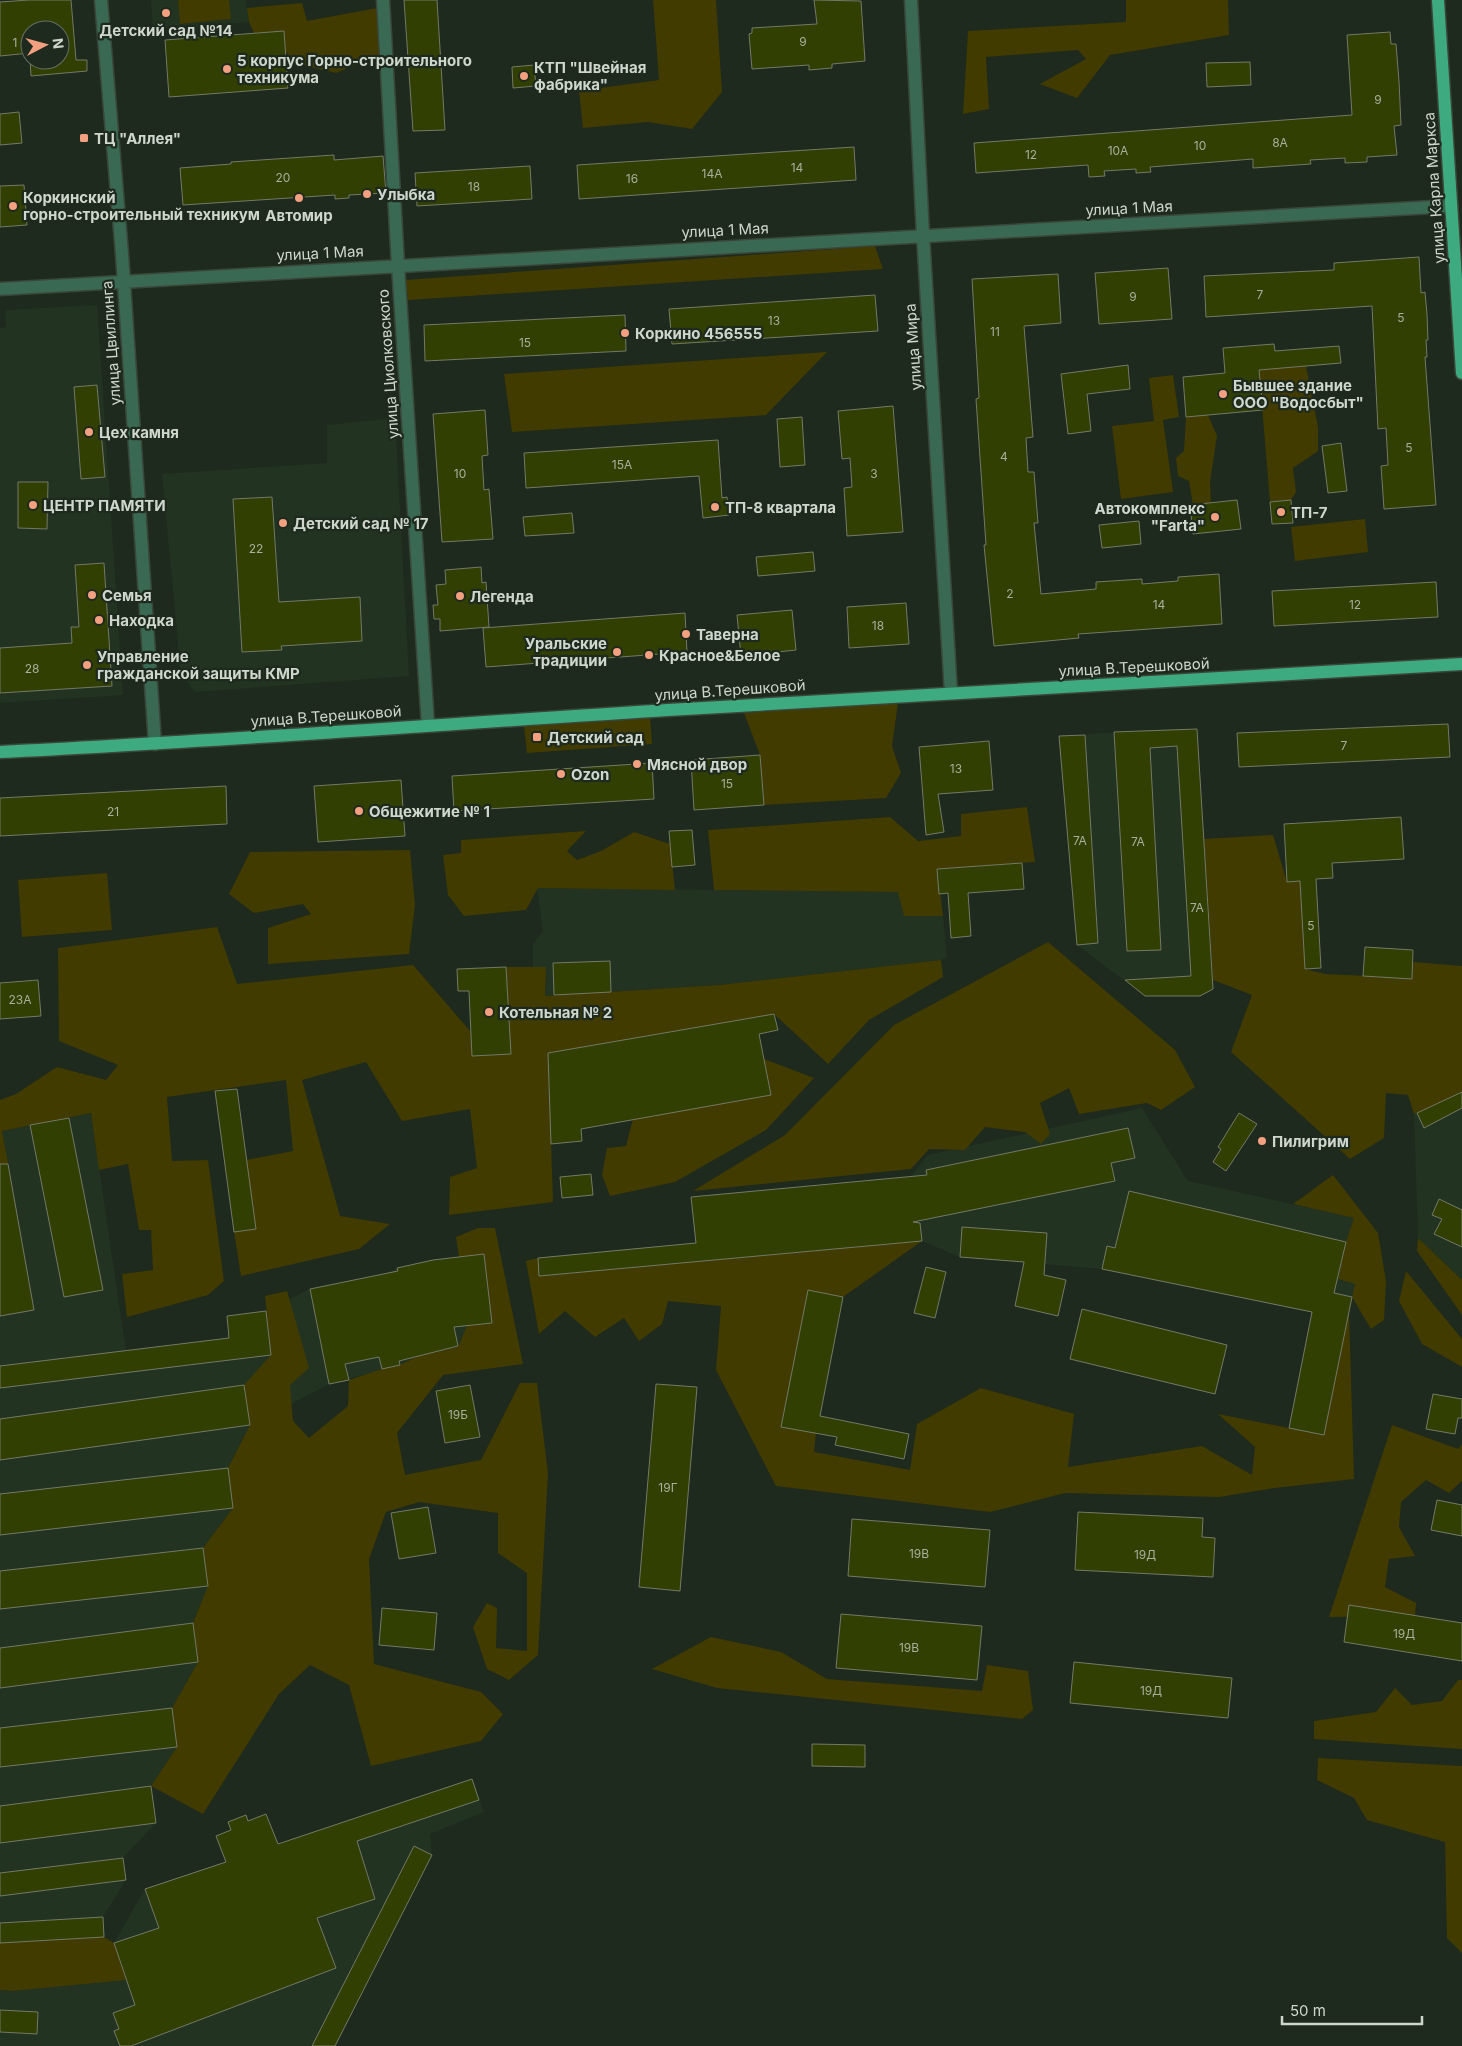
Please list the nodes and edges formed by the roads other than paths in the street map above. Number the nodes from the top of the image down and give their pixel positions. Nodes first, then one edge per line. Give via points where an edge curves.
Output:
1 (102, 0) edge
2 (384, 0) edge
3 (911, 0) edge
4 (1438, 0) edge
5 (1451, 206) junction
6 (923, 235) junction
7 (398, 265) junction
8 (123, 281) junction
9 (0, 289) edge
10 (1462, 373) edge
11 (1462, 664) edge
12 (951, 693) junction
13 (428, 725) junction
14 (155, 744) junction
15 (0, 752) edge

1 - 8 street, улица Цвиллинга
2 - 7 street, улица Циолковского
3 - 6 street, улица Мира
4 - 5 main road, улица Карла Маркса
5 - 6 street, улица 1 Мая
5 - 10 main road, улица Карла Маркса
6 - 7 street, улица 1 Мая
6 - 12 street, улица Мира
7 - 8 street, улица 1 Мая
7 - 13 street, улица Циолковского
8 - 9 street, улица 1 Мая
8 - 14 street, улица Цвиллинга
11 - 12 main road, улица В.Терешковой
12 - 13 main road, улица В.Терешковой
13 - 14 main road, улица В.Терешковой
14 - 15 main road, улица В.Терешковой

